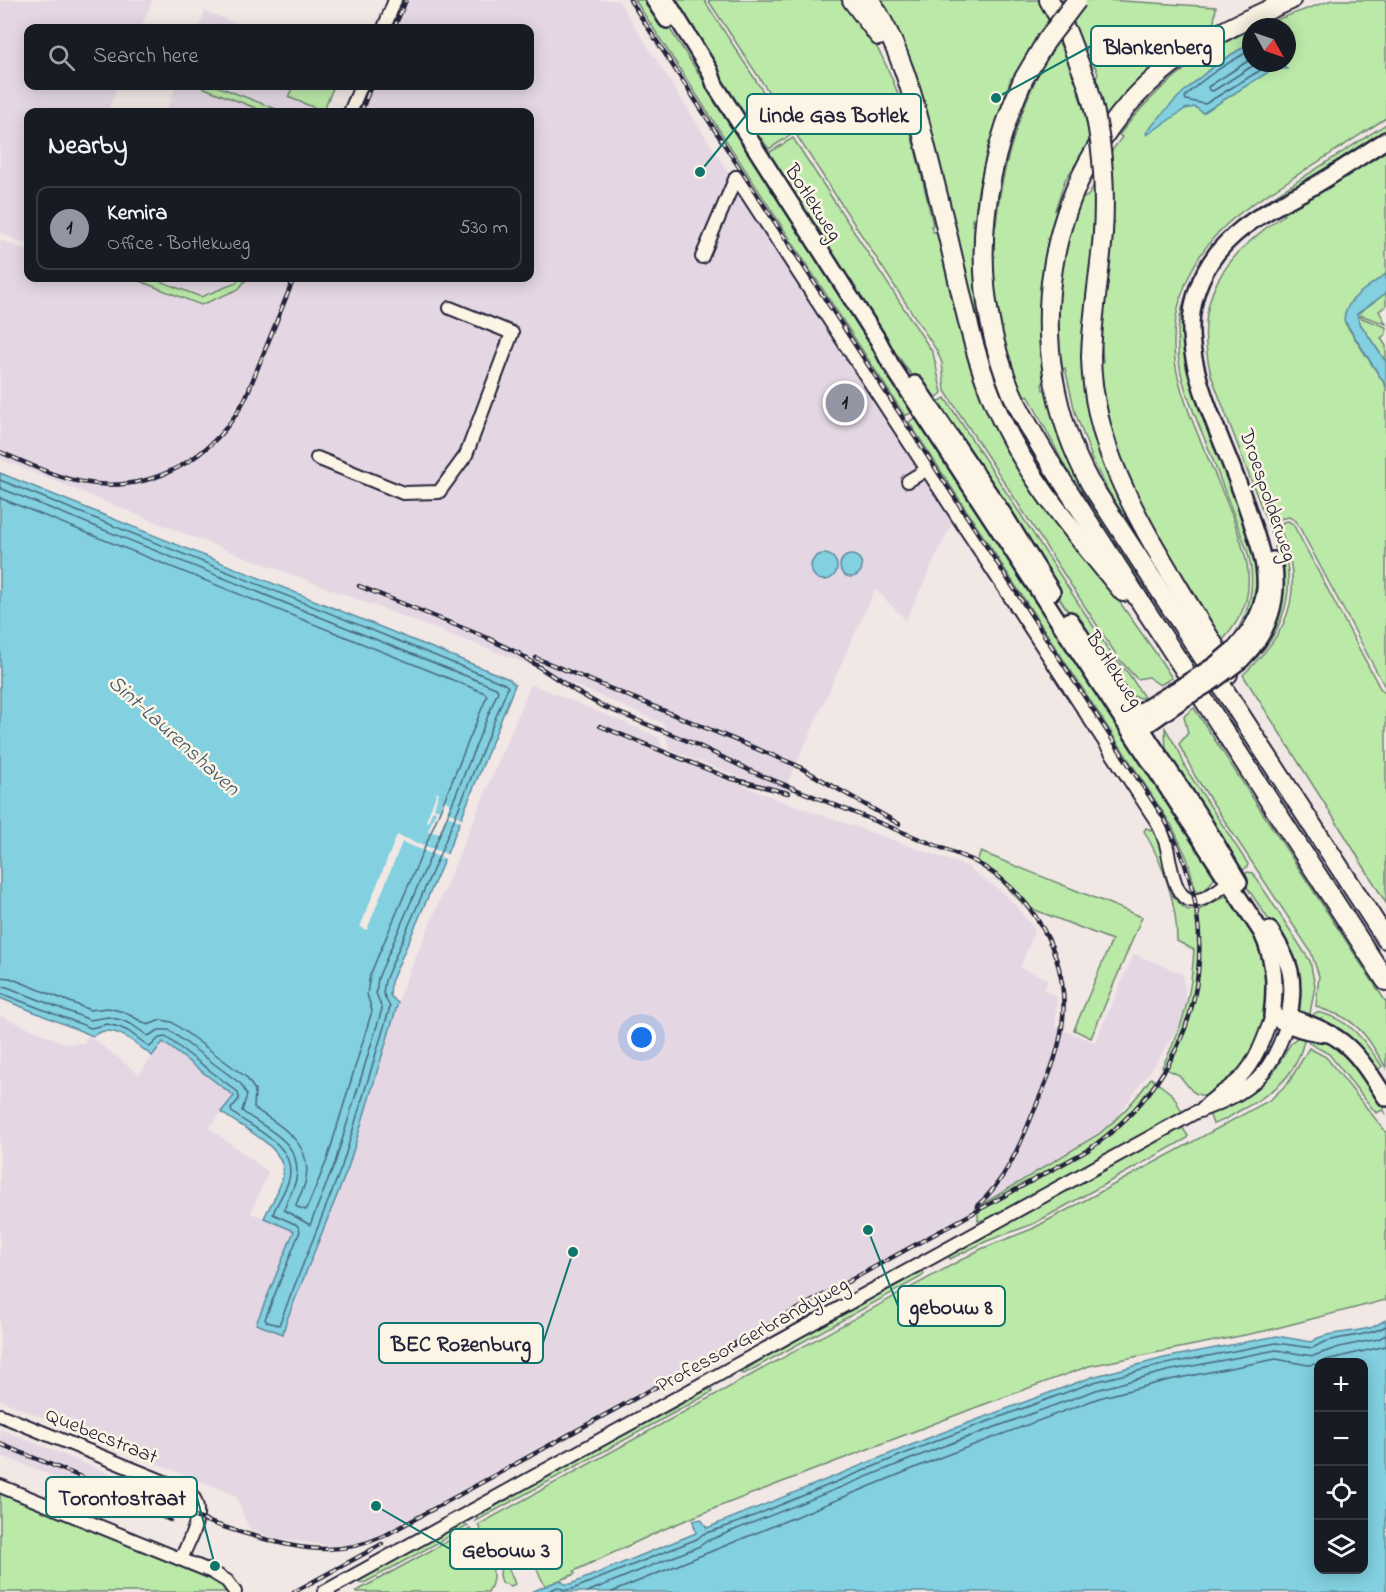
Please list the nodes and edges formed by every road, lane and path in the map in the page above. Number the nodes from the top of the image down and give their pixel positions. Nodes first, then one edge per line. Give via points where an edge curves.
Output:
1 (395, 0) edge
2 (654, 0) edge
3 (666, 0) edge
4 (852, 0) edge
5 (870, 0) edge
6 (1049, 0) edge
7 (1077, 0) edge
8 (1291, 0) edge
9 (386, 24) edge
10 (715, 86) junction
11 (359, 90) edge
12 (352, 108) edge
13 (922, 131) junction
14 (1386, 140) edge
15 (702, 257) dead end
16 (450, 308) dead end
17 (316, 458) dead end
18 (926, 470) junction
19 (909, 482) dead end
20 (1173, 654) junction
21 (1134, 725) junction
22 (1249, 728) junction
23 (1232, 880) junction
24 (1386, 939) edge
25 (1386, 981) edge
26 (1272, 1016) junction
27 (1288, 1021) junction
28 (1386, 1098) edge
29 (1200, 1111) junction
30 (0, 1415) edge
31 (0, 1486) edge
32 (181, 1559) junction
33 (236, 1592) edge
34 (324, 1592) edge

1 - 9 street
2 - 10 main road, Botlekweg via 703,75
3 - 10 main road, Botlekweg via 710,71
4 - 13 highway via 874,28 897,69
5 - 13 highway via 900,58
6 - 22 highway, bridge via 1088,86 1101,151 1104,213 1091,357 1097,417 1139,521 1226,668
7 - 20 highway, bridge via 1023,80 997,148 984,223 988,314 1018,405 1053,467
8 - 22 highway via 1217,34 1176,60 1122,112 1099,144 1071,201 1055,250 1051,283 1048,340 1056,400 1085,475
10 - 21 main road, Botlekweg via 890,363
11 - 12 street
13 - 20 highway via 983,376 999,415 1041,490
14 - 21 main road, Droespolderweg, bridge via 1305,191 1245,237 1232,249 1209,286 1200,316 1200,351 1207,384 1265,534 1275,572 1275,592 1270,620 1263,633
15 - 18 street via 736,177
16 - 17 street via 512,333 466,455 439,492 403,493
18 - 19 street
18 - 23 street via 1156,822 1180,893 1199,900
20 - 25 highway
21 - 23 main road, Botlekweg via 1204,823
22 - 24 highway
23 - 26 main road, Botlekweg via 1270,949 1275,989
23 - 27 main road, Botlekweg via 1285,954 1293,978
26 - 27 main road
26 - 29 street, Professor Gerbrandyweg via 1259,1050 1239,1079
27 - 28 main road via 1319,1027 1340,1038 1356,1053
27 - 29 street, Professor Gerbrandyweg via 1267,1071 1249,1088
29 - 34 street, Professor Gerbrandyweg
30 - 32 street, Quebecstraat via 189,1492 196,1502 197,1515
31 - 32 street
32 - 33 street via 221,1577

